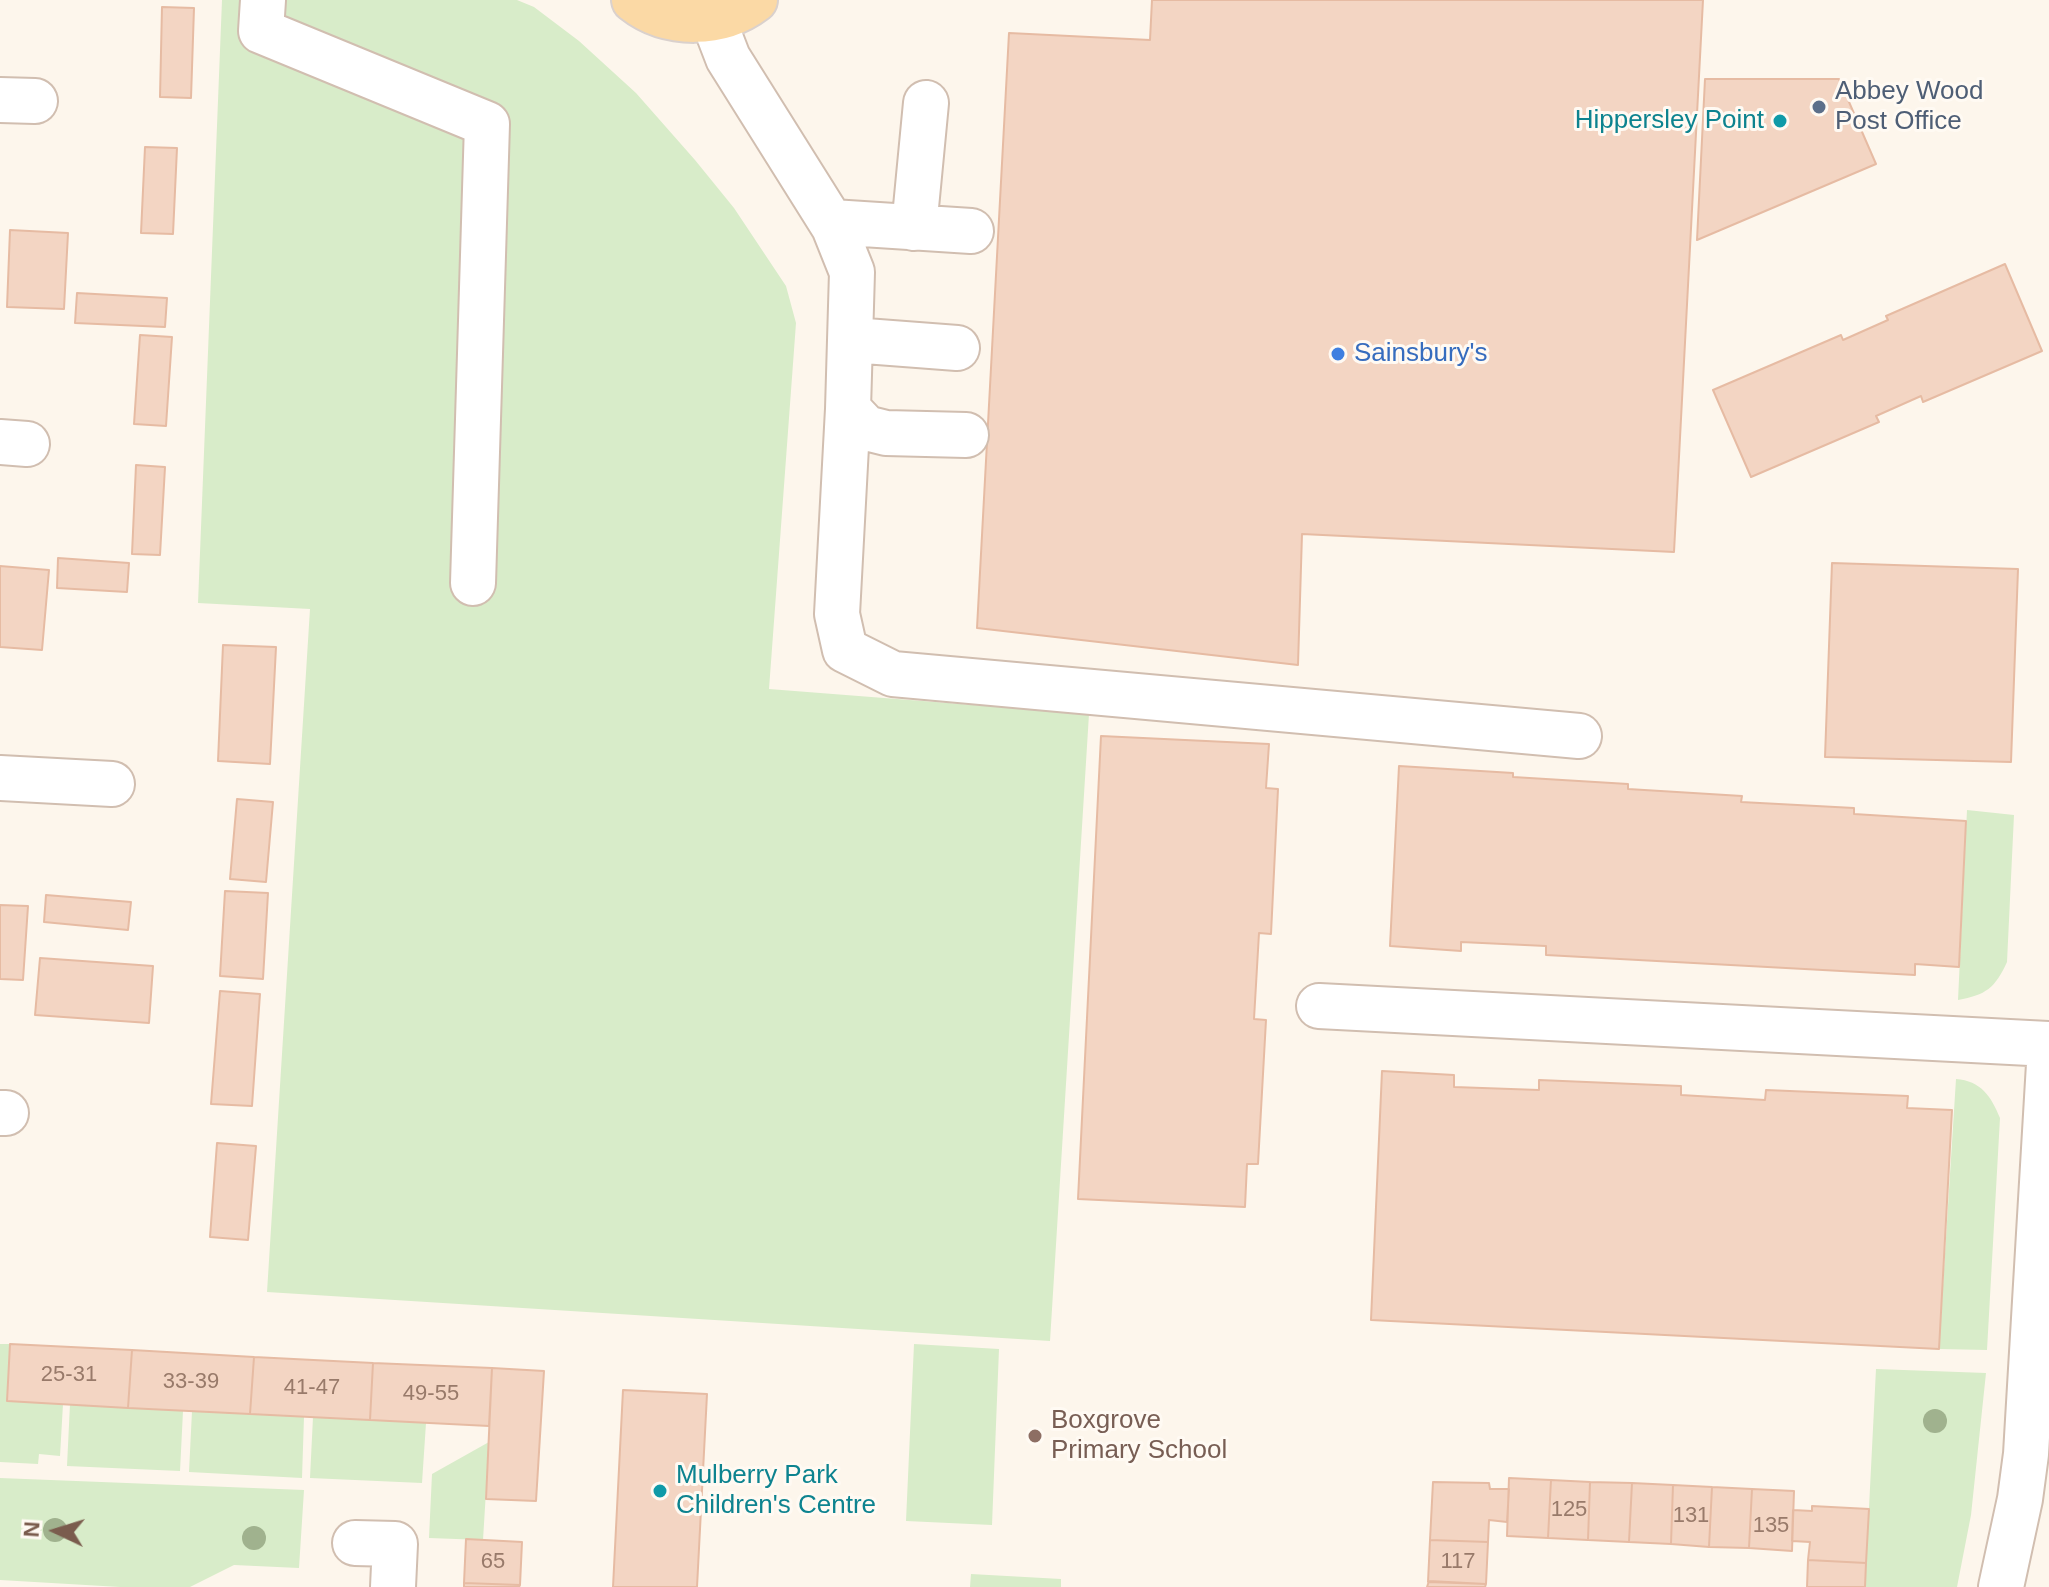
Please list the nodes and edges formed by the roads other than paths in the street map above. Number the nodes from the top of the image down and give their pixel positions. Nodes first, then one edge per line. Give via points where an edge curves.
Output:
1 (263, 0) edge
2 (634, 0) edge
3 (755, 0) edge
4 (713, 19) junction
5 (926, 103) dead end
6 (832, 222) junction
7 (914, 228) junction
8 (971, 231) dead end
9 (852, 340) junction
10 (957, 348) dead end
11 (848, 409) junction
12 (966, 435) dead end
13 (473, 583) dead end
14 (1579, 736) dead end
15 (0, 778) edge
16 (112, 784) dead end
17 (1319, 1006) dead end
18 (2049, 1044) edge
19 (2049, 1064) edge
20 (355, 1543) dead end
21 (393, 1587) edge
22 (2001, 1587) edge

1 - 13 street via 261,31 487,124
2 - 4 main road via 662,15
3 - 4 main road
4 - 6 street via 728,58
5 - 7 street
6 - 7 street
6 - 9 street via 852,272
7 - 8 street
9 - 10 street
9 - 11 street
11 - 12 street via 866,428 886,433
11 - 14 street via 837,614 845,650 893,674
15 - 16 street
17 - 18 street
19 - 22 street via 2026,1454
20 - 21 street via 395,1544

